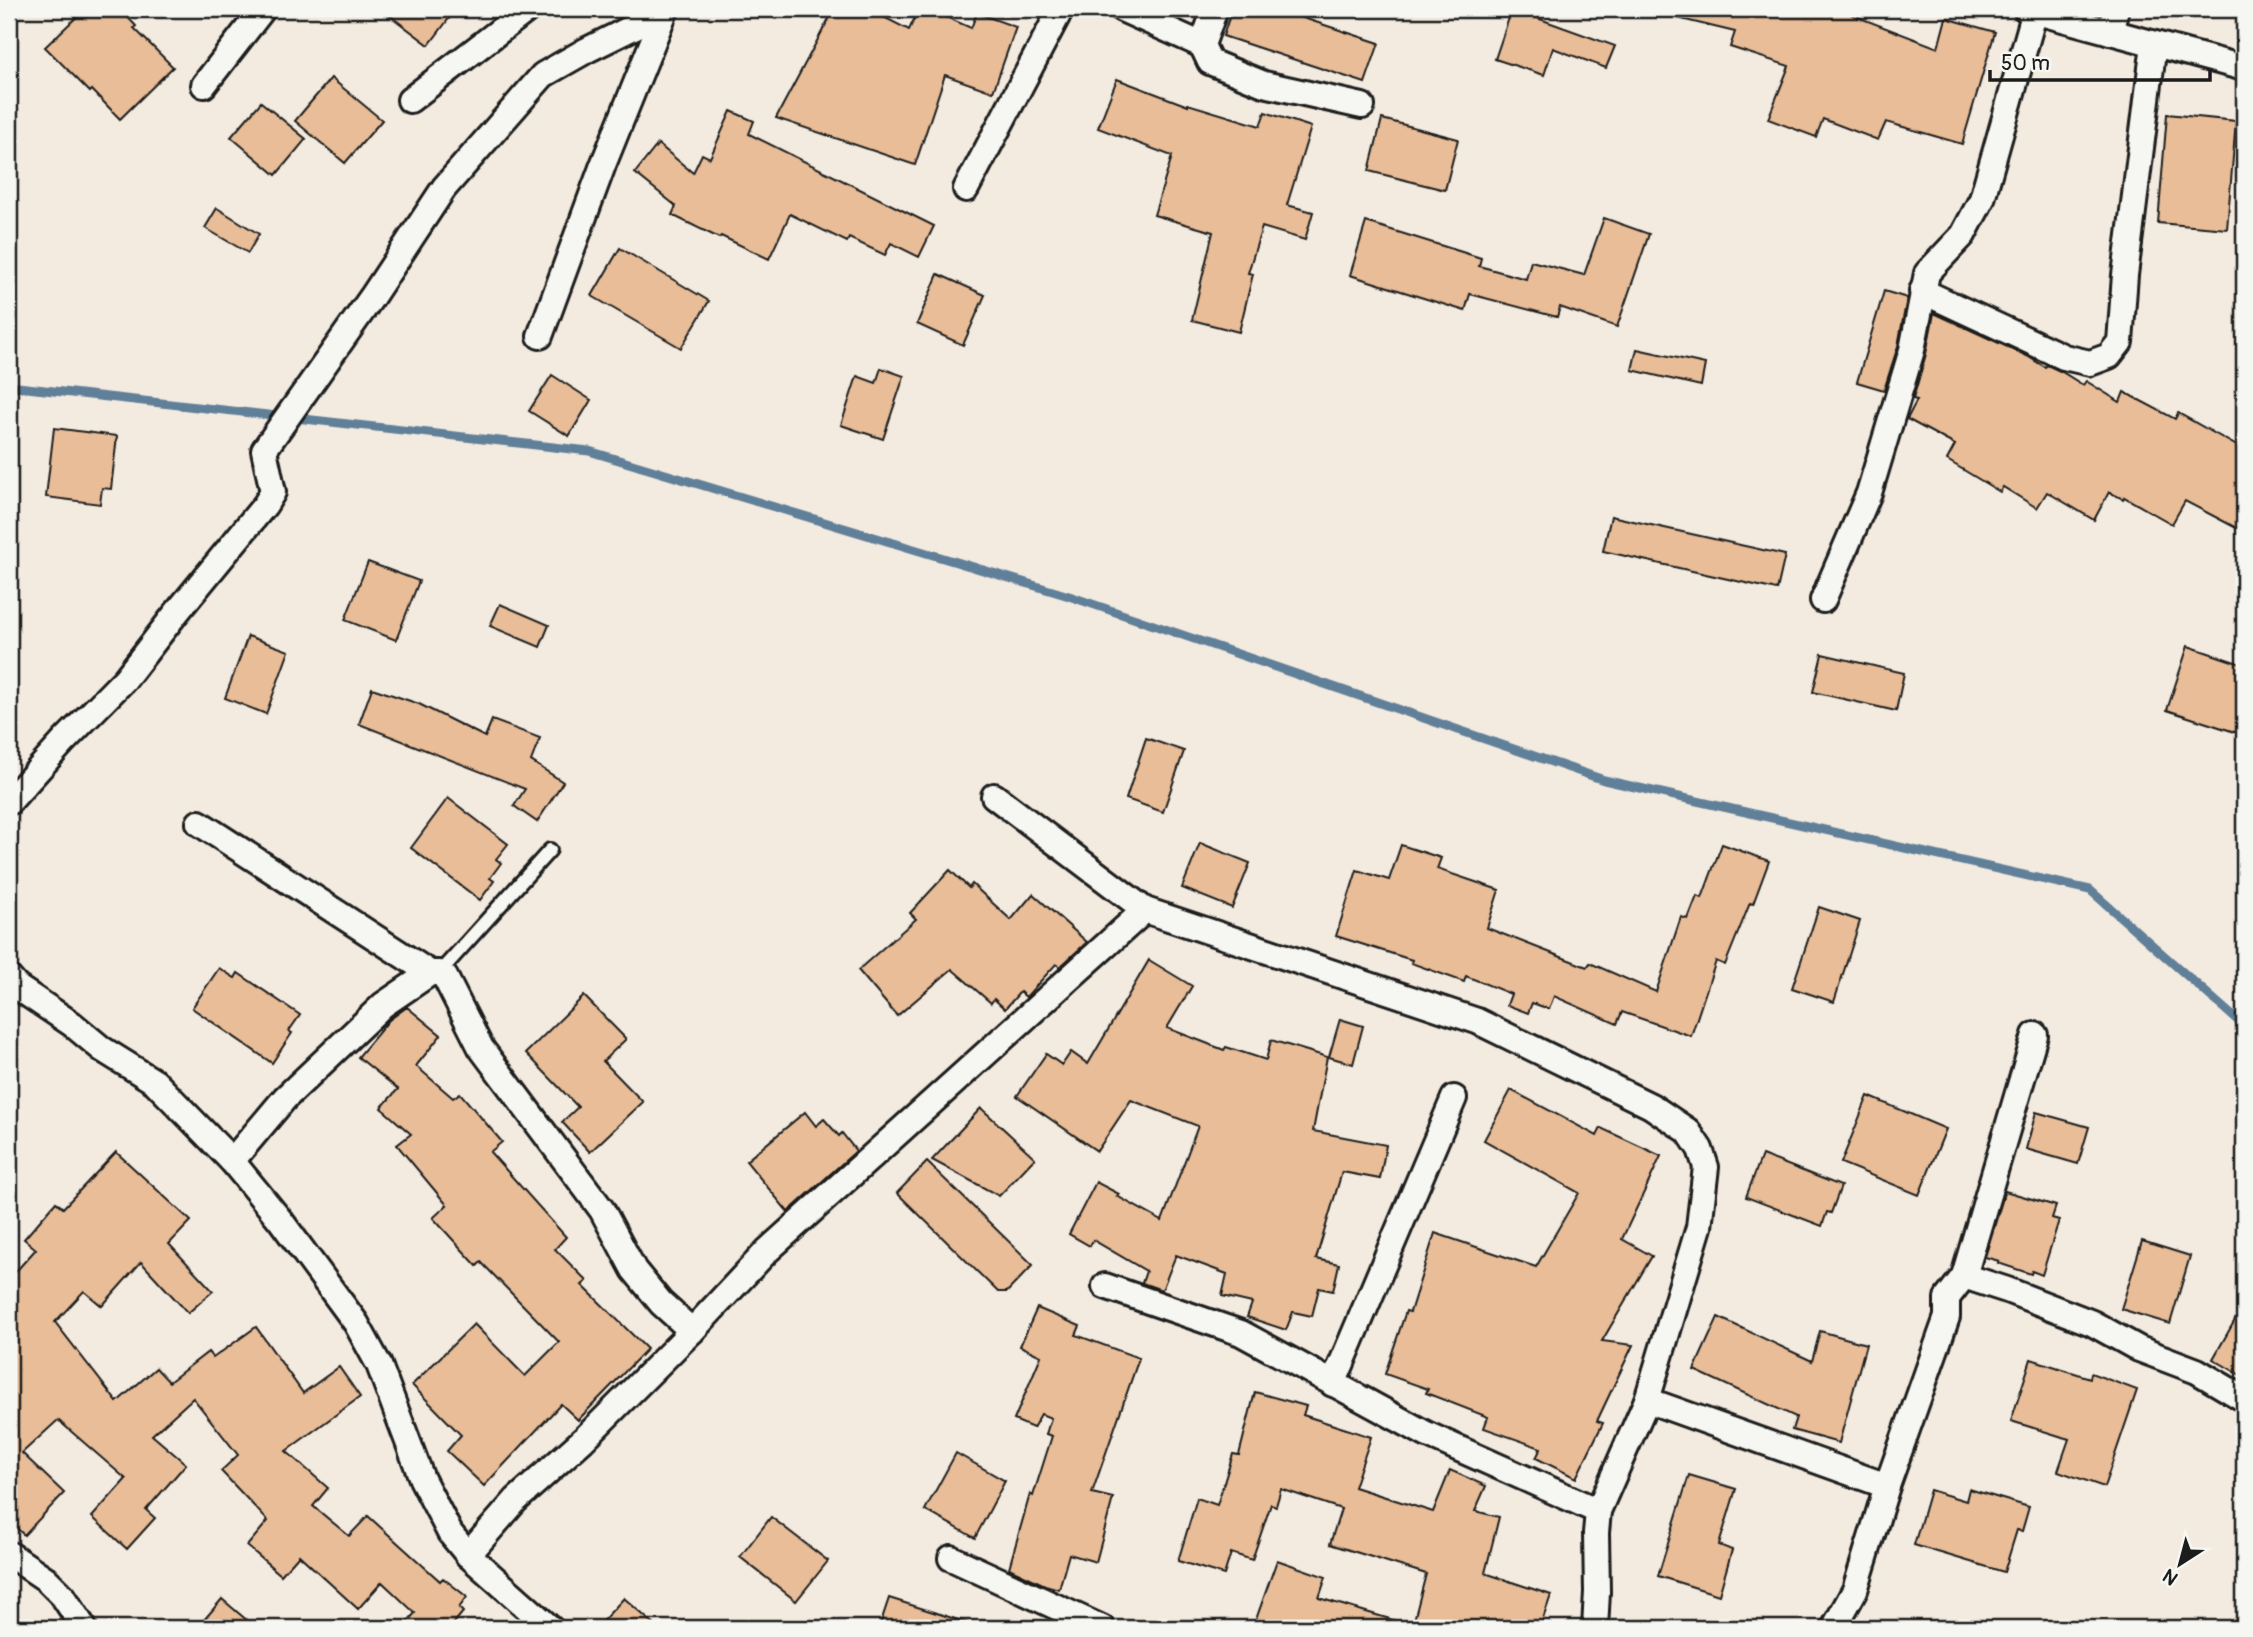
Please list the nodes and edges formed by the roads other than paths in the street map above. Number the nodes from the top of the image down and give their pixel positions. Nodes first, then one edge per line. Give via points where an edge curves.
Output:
1 (263, 9) edge
2 (528, 9) edge
3 (1061, 9) edge
4 (1122, 9) edge
5 (1215, 9) edge
6 (664, 10) edge
7 (2030, 10) edge
8 (2113, 20) edge
9 (2154, 44) junction
10 (1202, 46) junction
11 (2244, 68) edge
12 (204, 85) dead end
13 (410, 100) dead end
14 (1362, 106) dead end
15 (966, 189) dead end
16 (1922, 291) junction
17 (540, 336) dead end
18 (1822, 600) dead end
19 (994, 796) dead end
20 (9, 803) edge
21 (199, 823) dead end
22 (550, 850) dead end
23 (1145, 910) junction
24 (435, 973) junction
25 (9, 978) edge
26 (2035, 1035) dead end
27 (1454, 1098) dead end
28 (232, 1161) junction
29 (1964, 1276) junction
30 (1105, 1286) dead end
31 (692, 1331) junction
32 (1333, 1384) junction
33 (2244, 1399) edge
34 (1647, 1400) junction
35 (1887, 1486) junction
36 (1598, 1511) junction
37 (9, 1554) edge
38 (468, 1555) junction
39 (951, 1558) dead end
40 (84, 1628) edge
41 (550, 1628) edge
42 (1102, 1628) edge
43 (1595, 1628) edge
44 (1834, 1628) edge

1 - 12 street
2 - 13 street
3 - 15 street
4 - 10 street
5 - 10 street
6 - 17 street
6 - 20 street via 543,75 444,188 264,450 273,492 265,505 125,679
7 - 8 street
7 - 16 street via 1982,199 1963,234 1927,273
8 - 9 street
9 - 11 street
9 - 16 street via 2120,342 2109,356 2090,363 2064,356
10 - 14 street via 1210,62 1264,84
16 - 18 street via 1912,350 1869,494
19 - 23 street
21 - 24 street
22 - 24 lane
23 - 31 street via 767,1251
23 - 34 street via 1477,1021 1651,1105 1688,1131 1706,1167 1699,1227
24 - 28 street via 383,1005 285,1098
24 - 31 street via 445,977 481,1048 602,1210 634,1270
25 - 28 street via 102,1049 155,1082
26 - 29 street
27 - 32 street
28 - 38 street via 356,1323 379,1365 422,1479 450,1533
29 - 33 street via 2092,1323 2139,1349 2197,1371
29 - 35 street via 1947,1298 1947,1317
30 - 32 street via 1241,1333
31 - 38 street via 516,1500
32 - 36 street via 1426,1434
34 - 35 street
34 - 36 street
35 - 44 street via 1855,1590
36 - 43 street
37 - 40 street via 46,1579
38 - 41 street
39 - 42 street

